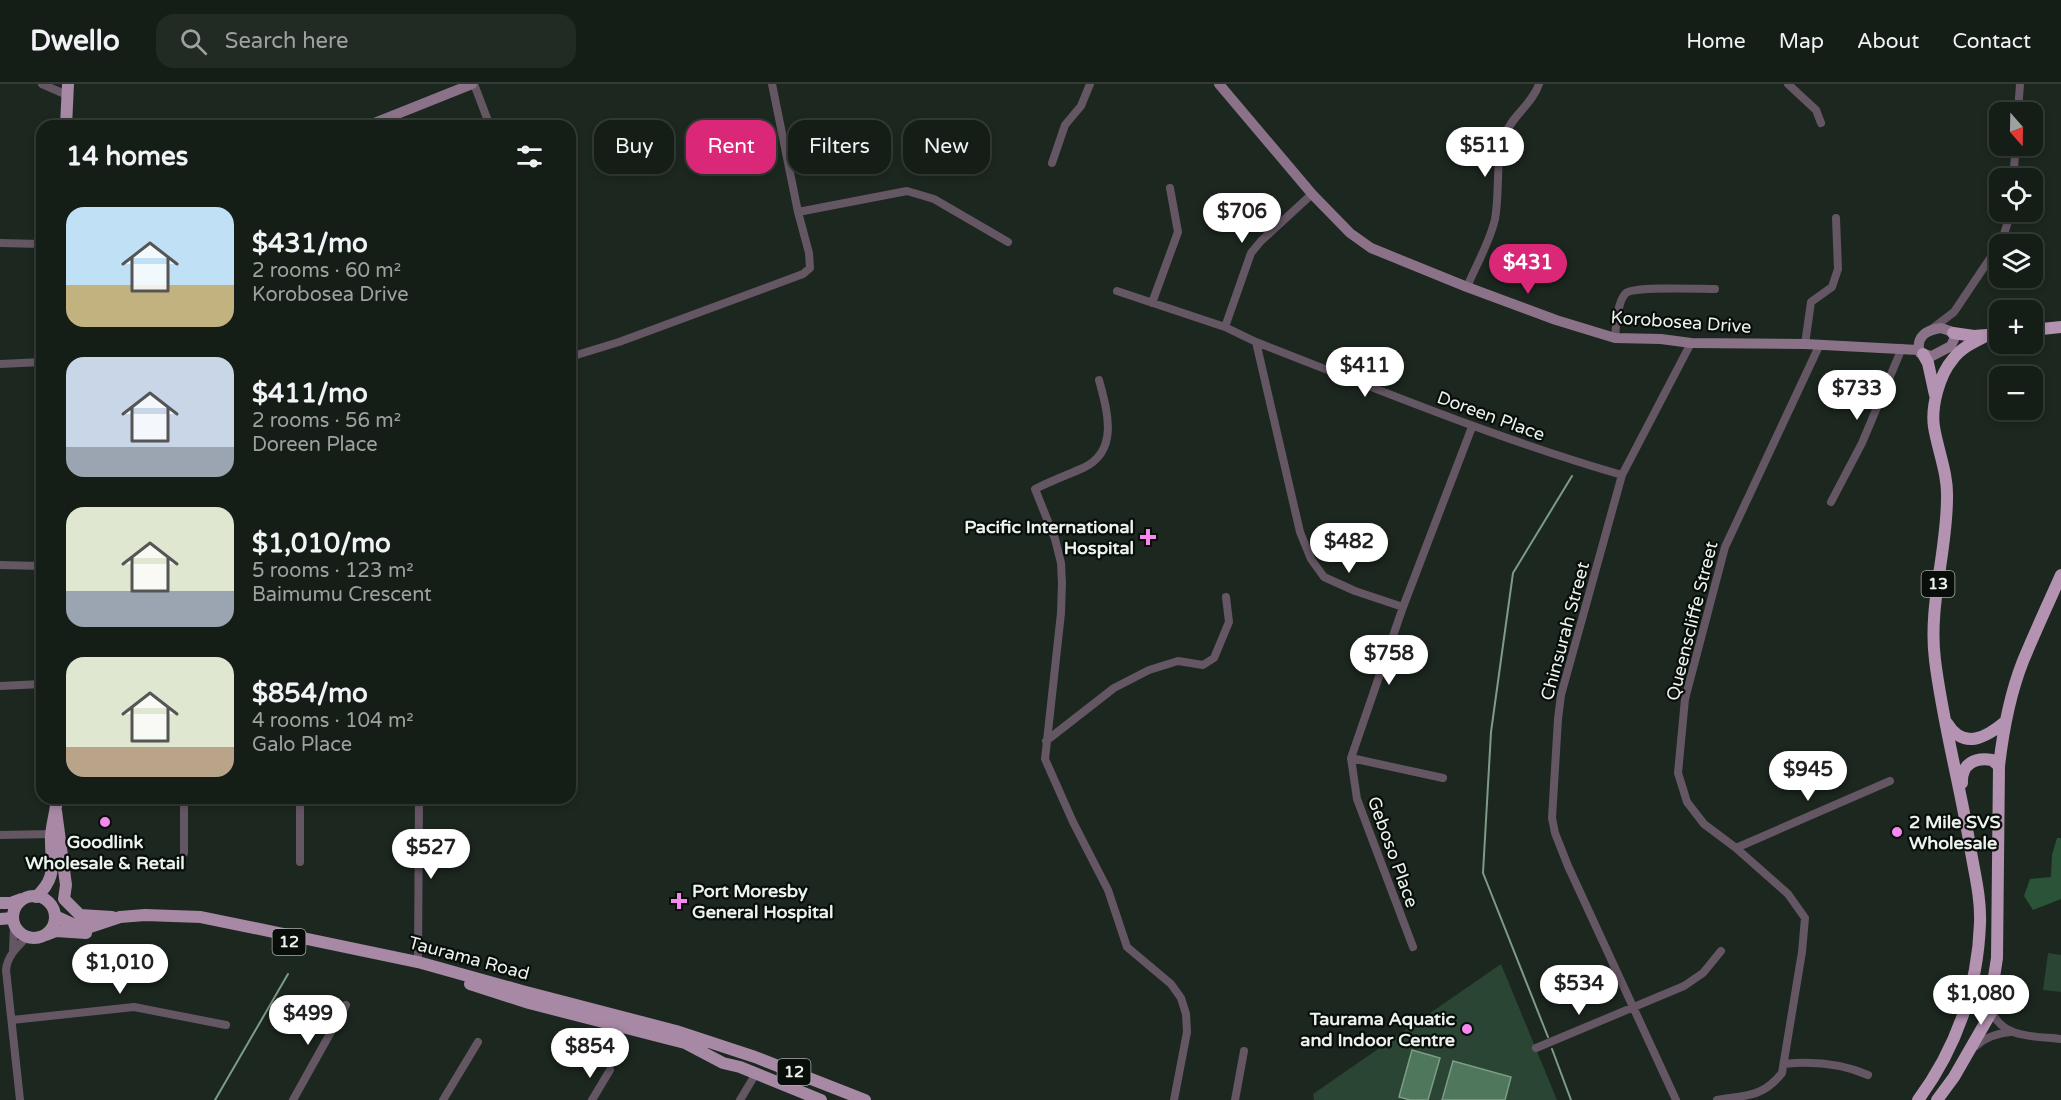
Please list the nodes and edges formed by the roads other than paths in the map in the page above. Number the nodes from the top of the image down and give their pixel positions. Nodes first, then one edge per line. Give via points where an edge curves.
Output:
1 (42, 84) edge
2 (473, 84) edge
3 (772, 84) edge
4 (1090, 84) edge
5 (1220, 84) edge
6 (1539, 84) edge
7 (1788, 84) edge
8 (2020, 84) edge
9 (68, 90) edge
10 (2019, 102) edge
11 (66, 120) edge
12 (382, 120) edge
13 (488, 120) edge
14 (1821, 123) dead end
15 (1052, 163) dead end
16 (1170, 188) dead end
17 (1312, 194) junction
18 (798, 212) junction
19 (1836, 219) dead end
20 (2008, 222) edge
21 (1008, 242) dead end
22 (0, 243) edge
23 (36, 244) edge
24 (1467, 287) junction
25 (1715, 289) dead end
26 (1117, 291) dead end
27 (1152, 303) junction
28 (1954, 312) junction
29 (1225, 327) junction
30 (2061, 327) edge
31 (1931, 329) junction
32 (2043, 329) edge
33 (1952, 332) junction
34 (1986, 336) junction
35 (1989, 336) edge
36 (1921, 337) junction
37 (1615, 338) junction
38 (1256, 342) junction
39 (1691, 343) junction
40 (1805, 344) junction
41 (1820, 344) junction
42 (1903, 348) junction
43 (1921, 352) junction
44 (576, 355) edge
45 (36, 362) edge
46 (0, 364) edge
47 (1099, 380) dead end
48 (1936, 396) junction
49 (1472, 427) junction
50 (1622, 475) junction
51 (1831, 502) dead end
52 (0, 566) edge
53 (36, 566) edge
54 (2061, 575) edge
55 (1226, 597) dead end
56 (1403, 607) junction
57 (36, 684) edge
58 (0, 686) edge
59 (1945, 719) junction
60 (2006, 722) junction
61 (1046, 741) junction
62 (1351, 758) junction
63 (1999, 766) junction
64 (1443, 778) dead end
65 (1890, 781) dead end
66 (57, 804) edge
67 (184, 804) edge
68 (300, 804) edge
69 (419, 804) edge
70 (56, 811) junction
71 (1967, 822) junction
72 (51, 834) junction
73 (0, 835) edge
74 (1736, 848) junction
75 (184, 853) dead end
76 (300, 862) dead end
77 (66, 885) junction
78 (31, 897) junction
79 (0, 903) edge
80 (53, 910) junction
81 (120, 917) junction
82 (0, 919) edge
83 (14, 921) junction
84 (46, 935) junction
85 (27, 937) junction
86 (1413, 947) dead end
87 (1721, 951) dead end
88 (12, 953) junction
89 (418, 962) junction
90 (346, 1005) dead end
91 (1633, 1007) junction
92 (1992, 1011) junction
93 (12, 1020) junction
94 (226, 1025) dead end
95 (2010, 1032) junction
96 (2061, 1039) edge
97 (478, 1042) dead end
98 (1536, 1048) dead end
99 (1244, 1051) dead end
100 (1968, 1054) junction
101 (1784, 1064) junction
102 (610, 1070) dead end
103 (755, 1075) junction
104 (1868, 1075) dead end
105 (20, 1100) edge
106 (293, 1100) edge
107 (443, 1100) edge
108 (592, 1100) edge
109 (740, 1100) edge
110 (821, 1100) edge
111 (865, 1100) edge
112 (1174, 1100) edge
113 (1235, 1100) edge
114 (1676, 1100) edge
115 (1717, 1100) edge
116 (1918, 1100) edge
117 (1937, 1100) edge

1 - 9 street
2 - 12 main road
2 - 13 street
3 - 18 street
4 - 15 street via 1081,106 1065,125
5 - 17 main road, Korobosea Drive
6 - 24 street via 1509,124 1503,139 1495,221
7 - 14 street via 1816,110
8 - 10 street
9 - 11 main road
16 - 27 street via 1178,232
17 - 24 main road, Korobosea Drive via 1371,248
17 - 29 street via 1251,253
18 - 21 street via 907,190 934,199
18 - 44 street via 809,253 810,268 803,274
19 - 40 street via 1838,269 1832,287 1811,302
20 - 28 street via 1995,251
22 - 23 street
24 - 37 main road, Korobosea Drive
25 - 37 street via 1629,292 1617,314
26 - 27 street, Doreen Place
27 - 29 street, Doreen Place
28 - 31 street
28 - 33 street
29 - 38 street, Doreen Place
30 - 32 highway
31 - 33 main road
31 - 36 main road
33 - 34 highway
33 - 43 main road via 1955,338 1947,349 1932,356
34 - 35 highway, 13
34 - 48 highway, 13 via 1952,359
36 - 42 main road
36 - 43 main road
37 - 39 main road, Korobosea Drive
38 - 49 street, Doreen Place
38 - 56 street via 1300,532 1311,559 1324,577
39 - 40 main road, Korobosea Drive
39 - 50 street, Chinsurah Street
40 - 41 main road, Korobosea Drive
41 - 42 main road, Korobosea Drive
41 - 74 street, Queenscliffe Street via 1725,547 1685,699 1678,773 1682,790 1704,824
42 - 43 main road, Korobosea Drive
42 - 51 street via 1862,443
43 - 48 highway via 1928,363
45 - 46 street
47 - 61 street via 1109,431 1102,453 1085,467 1035,489 1055,539 1062,583
48 - 59 highway, 13 via 1934,426 1947,497 1934,633
49 - 50 street, Doreen Place
49 - 56 street, Geboso Place
50 - 91 street, Chinsurah Street via 1561,695 1552,818 1568,866
52 - 53 street
54 - 60 highway via 2023,663
55 - 61 street via 1229,622 1214,658 1203,665 1178,661 1149,670 1114,688
56 - 62 street, Geboso Place
57 - 58 street
59 - 60 highway via 1950,729 1962,736 1980,739
59 - 71 highway, 13
60 - 63 highway
61 - 112 street via 1045,759 1108,890 1127,947 1181,998 1186,1032
62 - 64 street
62 - 86 street, Geboso Place via 1357,799
63 - 71 highway via 1982,758 1967,764 1962,781
63 - 92 highway via 1997,958
65 - 74 street
66 - 70 main road
67 - 75 street
68 - 76 street
69 - 89 street
70 - 72 main road
70 - 77 main road
71 - 116 highway, 13 via 1980,923 1973,981 1966,1010 1935,1075
72 - 73 street
72 - 78 main road via 51,875 46,888
74 - 101 street, Queenscliffe Street via 1788,894 1805,918
77 - 80 main road via 56,895
77 - 81 main road via 64,899 80,915
78 - 79 main road
78 - 80 main road, 12 via 46,900
78 - 83 main road via 16,906
80 - 81 main road, Taurama Road / 12 via 65,922 90,927
80 - 84 main road via 54,924
81 - 89 main road, Taurama Road / 12 via 201,917
82 - 83 main road
83 - 85 main road via 17,930
83 - 88 street
84 - 85 main road, 12
84 - 103 main road, Taurama Road / 12 via 56,931 79,934 162,919 322,948 435,973 529,1003 685,1043
85 - 88 street
87 - 91 street via 1703,973 1684,986
88 - 93 street via 6,970
89 - 111 main road, Taurama Road / 12 via 676,1031
90 - 106 street
91 - 98 street
91 - 114 street, Chinsurah Street
92 - 95 street via 1996,1022
92 - 100 highway
93 - 94 street via 134,1007
93 - 105 street
95 - 96 street
95 - 100 street via 1985,1038
97 - 107 street
99 - 113 street
100 - 117 highway
101 - 104 street via 1806,1062 1852,1068
101 - 115 street, Queenscliffe Street via 1782,1073 1760,1094
102 - 108 street
103 - 109 street
103 - 110 main road, Taurama Road / 12

